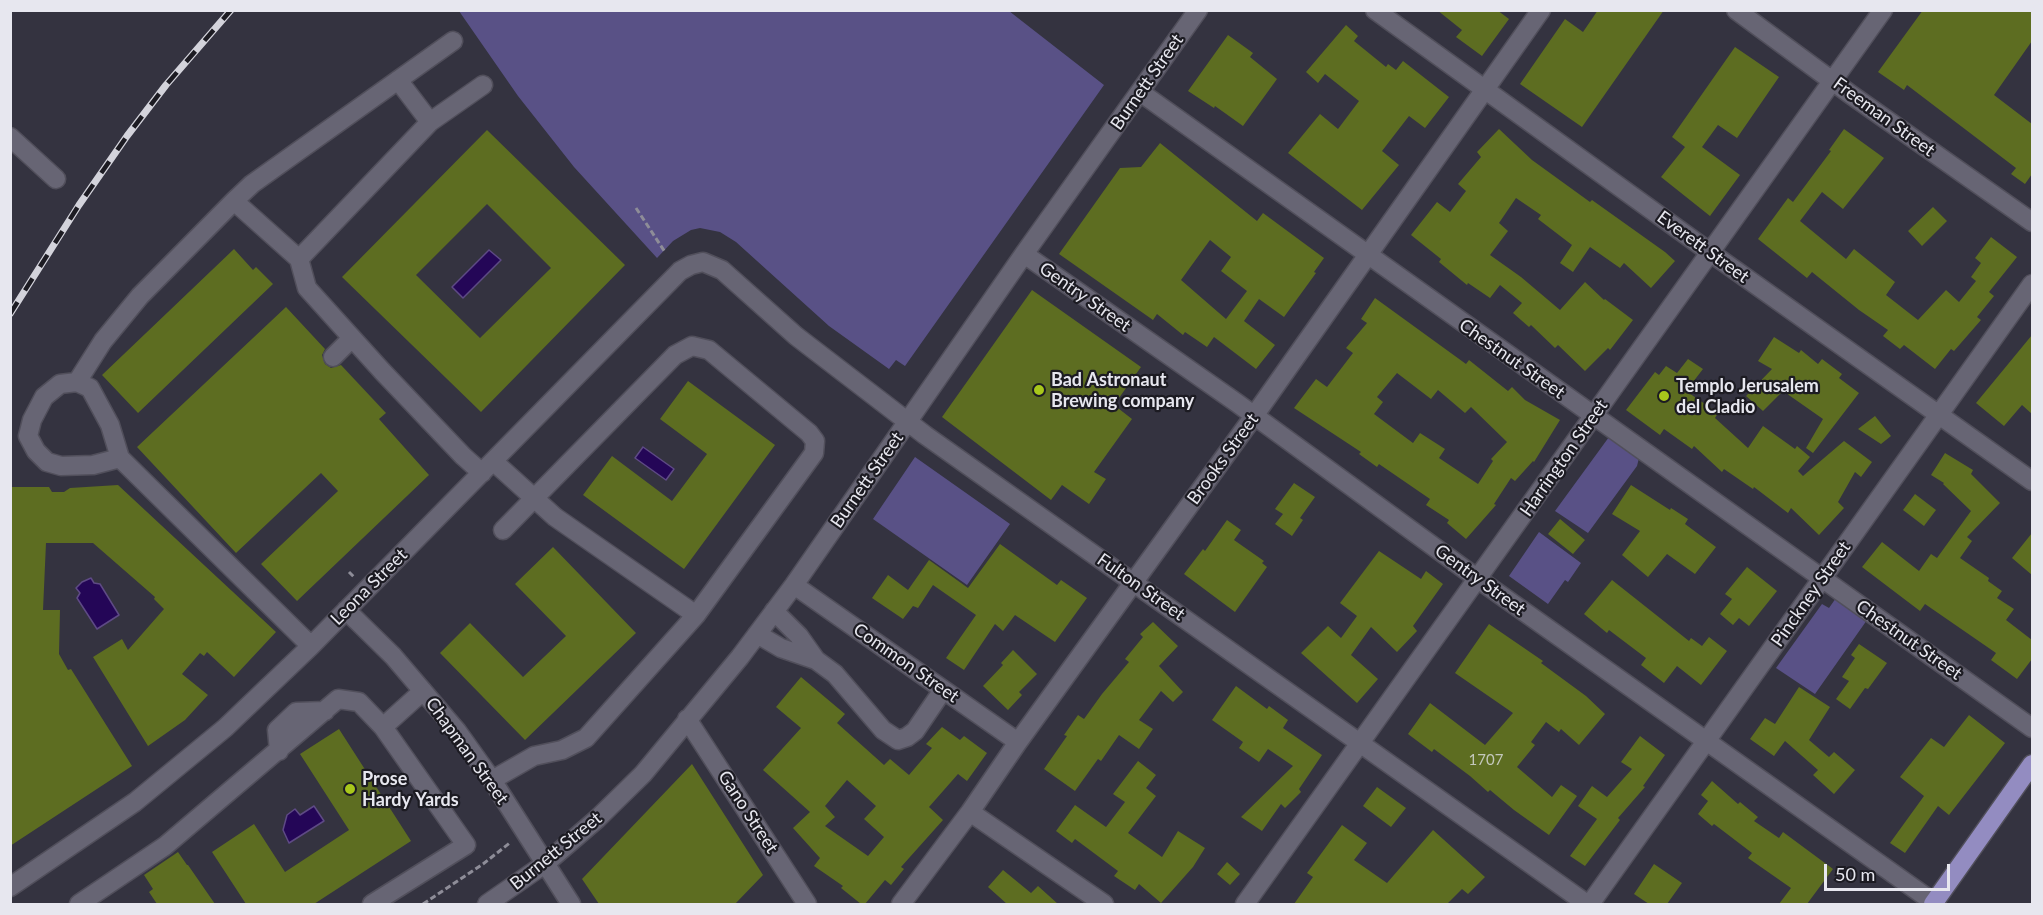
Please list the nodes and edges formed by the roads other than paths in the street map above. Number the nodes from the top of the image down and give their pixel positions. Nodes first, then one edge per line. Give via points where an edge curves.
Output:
1 (1198, 10) edge
2 (1375, 10) edge
3 (1541, 10) edge
4 (1736, 10) edge
5 (1883, 10) edge
6 (453, 41) dead end
7 (398, 80) junction
8 (1833, 81) junction
9 (483, 85) dead end
10 (1485, 90) junction
11 (1140, 93) junction
12 (430, 122) junction
13 (10, 137) edge
14 (56, 179) dead end
15 (234, 201) junction
16 (2032, 222) edge
17 (1711, 253) junction
18 (1024, 254) junction
19 (1367, 255) junction
20 (299, 259) junction
21 (703, 262) joint
22 (2032, 284) edge
23 (352, 338) junction
24 (333, 357) dead end
25 (77, 382) junction
26 (1939, 415) junction
27 (1254, 416) junction
28 (1594, 416) junction
29 (907, 422) junction
30 (120, 458) junction
31 (487, 467) junction
32 (2032, 481) edge
33 (533, 499) junction
34 (503, 530) dead end
35 (1478, 579) junction
36 (1822, 579) junction
37 (1134, 582) junction
38 (794, 585) junction
39 (346, 610) junction
40 (774, 611) junction
41 (696, 615) junction
42 (757, 634) junction
43 (311, 646) junction
44 (816, 660) junction
45 (943, 690) junction
46 (423, 691) junction
47 (687, 720) junction
48 (383, 727) junction
49 (2032, 728) edge
50 (1706, 741) junction
51 (1018, 742) junction
52 (1361, 743) junction
53 (2032, 764) edge
54 (492, 780) junction
55 (970, 812) junction
56 (546, 863) junction
57 (10, 887) edge
58 (80, 904) edge
59 (372, 904) edge
60 (487, 904) edge
61 (571, 904) edge
62 (807, 904) edge
63 (901, 904) edge
64 (1104, 904) edge
65 (1245, 904) edge
66 (1588, 904) edge
67 (1934, 904) edge

1 - 11 street, Burnett Street
2 - 10 street, Everett Street
3 - 10 street, Brooks Street
4 - 8 street, Freeman Street
5 - 8 street, Harrington Street
6 - 7 street
7 - 12 street
7 - 15 street
8 - 16 street, Freeman Street
8 - 17 street, Harrington Street
9 - 12 street
10 - 17 street, Everett Street
10 - 19 street, Brooks Street
11 - 18 street, Burnett Street
11 - 19 street, Chestnut Street
12 - 20 street
13 - 14 street
15 - 20 street
15 - 25 street via 140,296 103,341
17 - 26 street, Everett Street
17 - 28 street, Harrington Street
18 - 27 street, Gentry Street
18 - 29 street, Burnett Street
19 - 27 street, Brooks Street
19 - 28 street, Chestnut Street
20 - 23 street via 308,288
21 - 29 street, Fulton Street via 722,270 796,336
21 - 31 street, Leona Street via 680,271
22 - 26 street, Pinckney Street
23 - 24 street
23 - 31 street via 463,456
25 - 30 street via 90,388 100,403
25 - 30 street via 60,384 44,397 28,436 36,451 47,462 61,466 93,465
26 - 32 street, Everett Street
26 - 36 street, Pinckney Street
27 - 35 street, Gentry Street
27 - 37 street, Brooks Street
28 - 35 street, Harrington Street
28 - 36 street, Chestnut Street
29 - 37 street, Fulton Street
29 - 38 street, Burnett Street
30 - 43 street
31 - 33 street
31 - 39 street, Leona Street
33 - 34 street
33 - 41 street
33 - 41 street via 675,355 692,346 708,350 815,441 814,453
35 - 50 street, Gentry Street
35 - 52 street, Harrington Street
36 - 49 street, Chestnut Street
36 - 50 street, Pinckney Street
37 - 51 street, Brooks Street
37 - 52 street, Fulton Street
38 - 40 street, Burnett Street
38 - 45 street, Common Street
39 - 43 street, Leona Street
39 - 46 street, Chapman Street
40 - 42 street, Burnett Street
40 - 44 street
41 - 54 street via 586,738 562,750 534,756
42 - 44 street via 781,648
42 - 47 street, Burnett Street
43 - 57 street, Leona Street via 225,728 135,802
44 - 45 street via 835,674 883,730 898,740 915,731
45 - 51 street, Common Street
46 - 48 street
46 - 54 street, Chapman Street
47 - 56 street, Burnett Street via 643,774
47 - 62 street, Gano Street
48 - 58 street via 359,702 339,699 165,846
48 - 59 street via 466,845
50 - 66 street, Pinckney Street
50 - 67 street, Gentry Street
51 - 55 street, Brooks Street
52 - 65 street, Harrington Street
52 - 66 street, Fulton Street
53 - 67 main road
54 - 56 street, Chapman Street
55 - 63 street, Brooks Street
55 - 64 street
56 - 60 street, Burnett Street
56 - 61 street, Chapman Street

